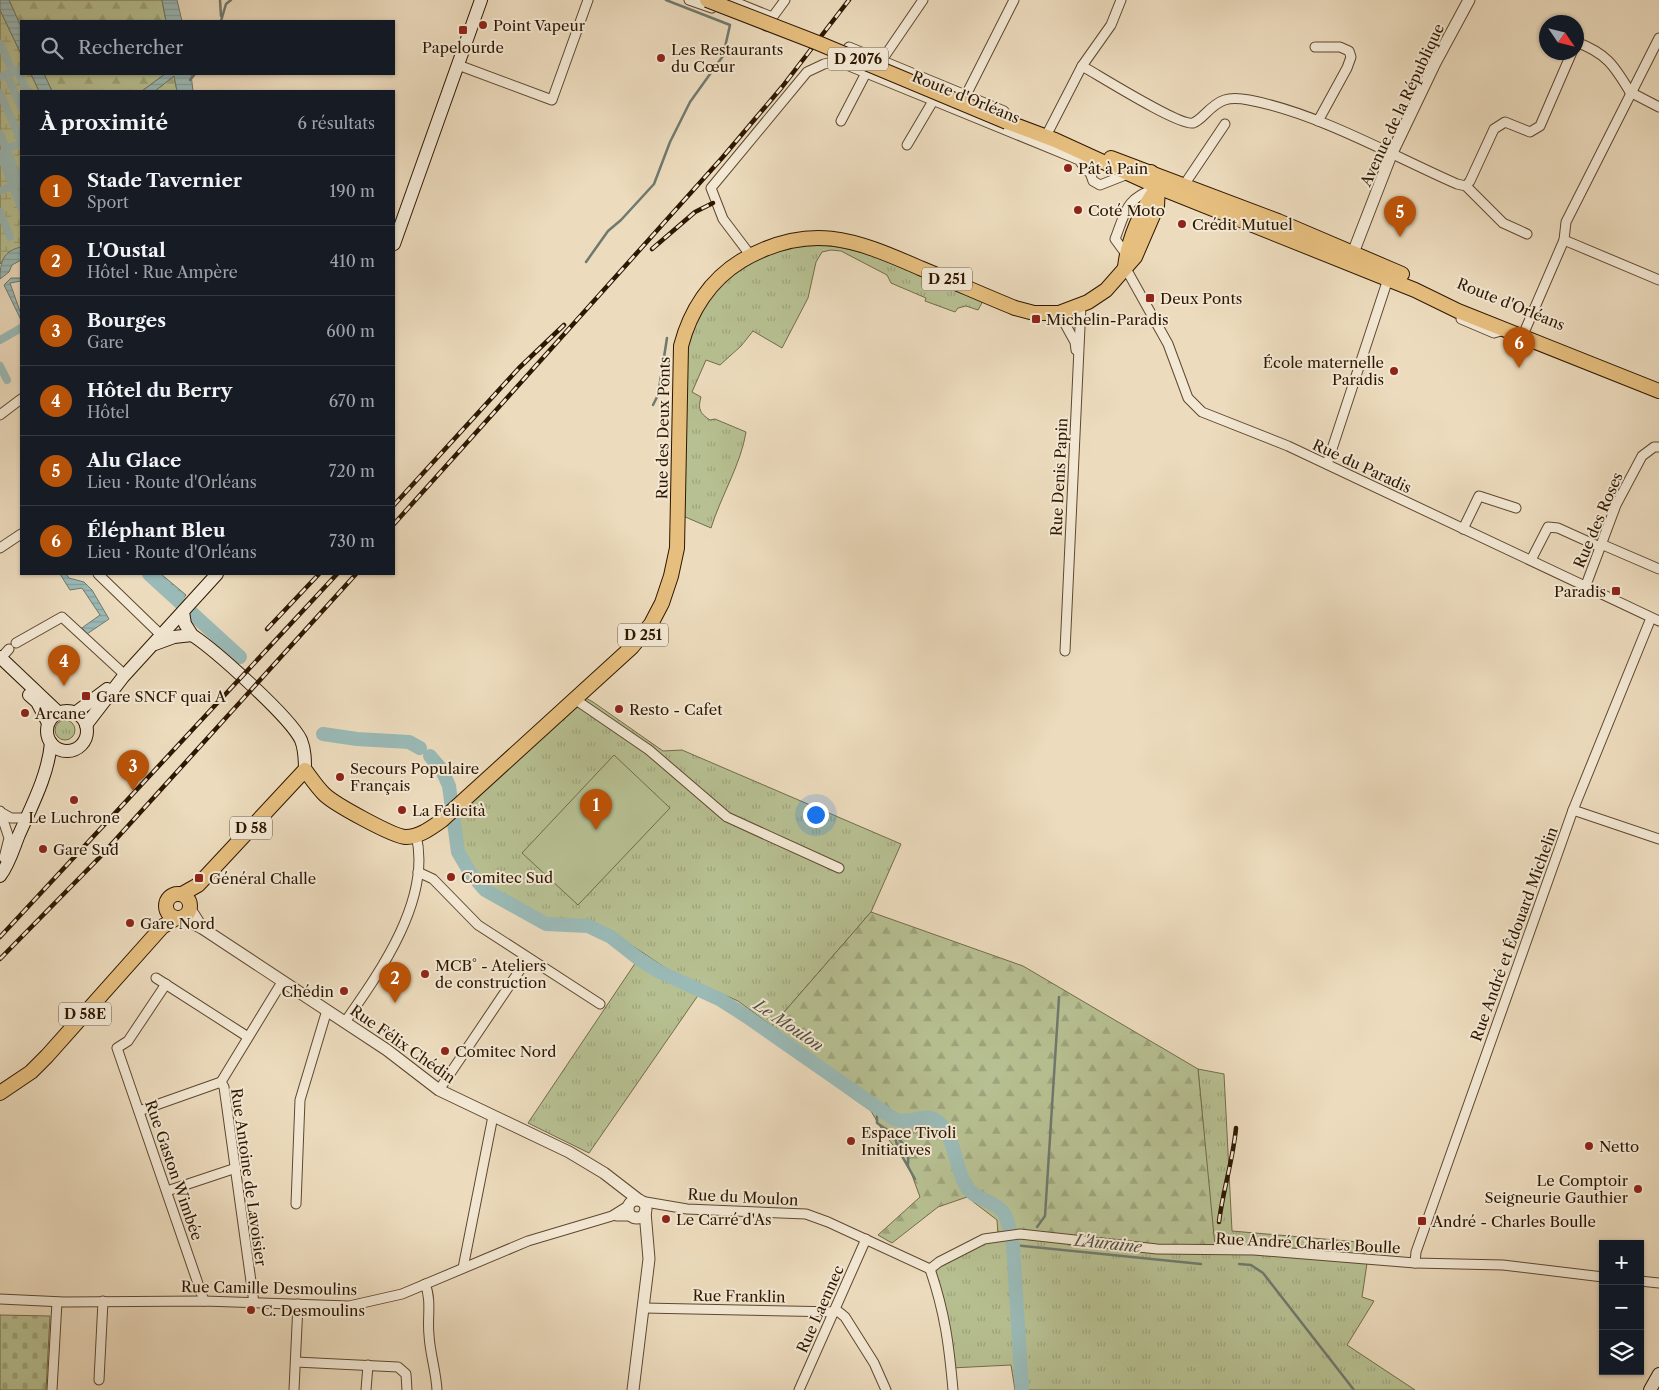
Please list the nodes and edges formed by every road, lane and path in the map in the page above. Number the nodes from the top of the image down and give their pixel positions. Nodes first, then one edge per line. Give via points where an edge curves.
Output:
1 (481, 0) edge
2 (588, 0) edge
3 (689, 0) edge
4 (707, 0) edge
5 (730, 0) edge
6 (785, 0) edge
7 (923, 0) edge
8 (1014, 0) edge
9 (1122, 0) edge
10 (1469, 0) edge
11 (772, 17) junction
12 (1659, 38) edge
13 (1584, 45) edge
14 (1315, 47) dead end
15 (1657, 48) edge
16 (882, 60) junction
17 (1569, 60) edge
18 (837, 61) junction
19 (458, 65) junction
20 (1082, 66) junction
21 (866, 73) junction
22 (1630, 92) junction
23 (966, 95) junction
24 (933, 101) junction
25 (1659, 107) edge
26 (841, 121) dead end
27 (1318, 121) junction
28 (1007, 122) junction
29 (1225, 124) dead end
30 (1050, 138) junction
31 (907, 145) dead end
32 (1391, 155) junction
33 (1088, 164) junction
34 (1151, 172) junction
35 (1128, 174) junction
36 (1184, 185) junction
37 (1466, 186) junction
38 (1158, 188) junction
39 (1278, 222) junction
40 (1527, 234) dead end
41 (1564, 240) junction
42 (395, 241) edge
43 (751, 256) junction
44 (1354, 259) junction
45 (1123, 266) junction
46 (1659, 280) edge
47 (1387, 281) junction
48 (1084, 303) junction
49 (1059, 313) junction
50 (1526, 328) junction
51 (1078, 365) junction
52 (1659, 381) edge
53 (1659, 391) edge
54 (20, 400) edge
55 (0, 415) edge
56 (1659, 447) edge
57 (1327, 464) junction
58 (1516, 508) dead end
59 (1463, 529) junction
60 (20, 535) edge
61 (1601, 545) junction
62 (0, 548) edge
63 (1531, 560) junction
64 (1659, 569) edge
65 (99, 575) edge
66 (216, 575) edge
67 (1586, 585) junction
68 (182, 612) junction
69 (1655, 619) edge
70 (190, 632) junction
71 (160, 636) junction
72 (1065, 651) dead end
73 (5, 655) edge
74 (124, 676) junction
75 (112, 689) junction
76 (576, 700) junction
77 (77, 711) junction
78 (59, 713) junction
79 (48, 723) junction
80 (86, 725) junction
81 (50, 743) junction
82 (65, 751) junction
83 (304, 770) junction
84 (42, 780) junction
85 (1573, 810) junction
86 (1, 812) edge
87 (27, 816) junction
88 (416, 835) junction
89 (1659, 839) edge
90 (0, 867) edge
91 (839, 868) dead end
92 (418, 872) junction
93 (0, 876) edge
94 (181, 909) junction
95 (528, 958) junction
96 (156, 978) dead end
97 (282, 982) junction
98 (166, 984) junction
99 (600, 1004) dead end
100 (327, 1010) junction
101 (345, 1022) junction
102 (248, 1037) junction
103 (221, 1082) junction
104 (439, 1090) junction
105 (0, 1093) edge
106 (139, 1111) junction
107 (493, 1116) junction
108 (236, 1168) junction
109 (167, 1191) junction
110 (296, 1204) dead end
111 (637, 1209) junction
112 (866, 1239) junction
113 (1415, 1263) junction
114 (463, 1268) junction
115 (930, 1269) junction
116 (1599, 1277) edge
117 (1644, 1281) edge
118 (1659, 1283) edge
119 (425, 1284) junction
120 (0, 1299) edge
121 (103, 1301) junction
122 (204, 1301) junction
123 (57, 1302) junction
124 (254, 1303) junction
125 (298, 1304) junction
126 (644, 1308) junction
127 (834, 1312) junction
128 (296, 1362) junction
129 (368, 1365) junction
130 (1659, 1374) edge
131 (99, 1380) dead end
132 (52, 1390) edge
133 (294, 1390) edge
134 (366, 1390) edge
135 (407, 1390) edge
136 (437, 1390) edge
137 (633, 1390) edge
138 (799, 1390) edge
139 (886, 1390) edge
140 (953, 1390) edge
141 (1650, 1390) edge

1 - 19 main road
2 - 19 street via 552,100
3 - 11 street via 765,27
4 - 28 main road, Route d'Orléans / D 2076, bridge
5 - 11 street
6 - 11 street
7 - 16 street
8 - 23 street
9 - 20 street via 1111,25
10 - 32 street, Avenue de la République
12 - 15 street
13 - 22 street via 1607,58
14 - 27 street via 1340,47 1349,51 1351,57
15 - 22 street
16 - 18 street, Route d'Orléans via 848,47
16 - 23 street, Route d'Orléans
17 - 37 street via 1540,126 1530,132 1505,122 1494,128
18 - 21 street, Route d'Orléans
18 - 43 street via 807,72 711,188 723,218
19 - 42 main road
20 - 27 street via 1188,124 1196,122 1218,101 1237,99 1284,108
20 - 30 street
21 - 24 street, Route d'Orléans
21 - 26 street
22 - 25 street
22 - 41 street via 1566,222
23 - 28 street, Route d'Orléans via 1004,111
24 - 31 street
24 - 33 street, Route d'Orléans
27 - 32 street
28 - 30 main road, Route d'Orléans / D 2076
29 - 36 street
30 - 33 main road, Route d'Orléans / D 2076
30 - 34 main road, Route d'Orléans / D 2076
32 - 37 street
32 - 44 street, Avenue de la République
33 - 35 main road, Route d'Orléans / D 2076
33 - 35 street, Route d'Orléans via 1093,181 1100,185
34 - 36 main road, Route d'Orléans / D 2076
34 - 38 main road
35 - 38 main road, Route d'Orléans / D 2076
36 - 39 main road, Route d'Orléans / D 2076
37 - 40 street via 1503,223
38 - 39 main road, Route d'Orléans / D 2076 via 1178,189 1240,215
38 - 44 main road, Route d'Orléans / D 2076 via 1250,224
38 - 45 main road, Rue des Deux Ponts / D 251 via 1147,202
39 - 44 main road, Route d'Orléans / D 2076
41 - 46 street
41 - 50 street
43 - 49 main road, Rue des Deux Ponts / D 251 via 793,240 841,239 876,249 1014,308 1034,313
43 - 76 main road, Rue des Deux Ponts / D 251 via 722,276 701,300 691,316 681,346 677,548 668,589 638,642
44 - 47 main road, Route d'Orléans / D 2076
44 - 50 main road, Route d'Orléans / D 2076
45 - 48 main road, Rue des Deux Ponts / D 251 via 1106,290
45 - 57 street, Rue du Paradis via 1168,344 1193,406
47 - 53 main road, Route d'Orléans / D 2076
47 - 57 street
48 - 49 main road, Rue des Deux Ponts / D 251
48 - 51 street, Rue Denis Papin
49 - 51 street via 1075,342
50 - 52 main road, Route d'Orléans / D 2076
51 - 72 street, Rue Denis Papin
54 - 55 street
56 - 61 street, Rue des Roses via 1642,456 1616,505
57 - 59 street, Rue du Paradis
58 - 59 street via 1480,496
59 - 63 street, Rue du Paradis
60 - 62 street
61 - 63 street via 1548,527
61 - 64 street
61 - 67 street, Rue des Roses
63 - 67 street, Rue du Paradis
65 - 71 street
66 - 68 main road
67 - 69 street, Rue du Paradis
68 - 70 main road
68 - 71 main road
69 - 85 street, Rue André et Édouard Michelin
70 - 71 main road
70 - 71 main road via 174,638
70 - 83 main road via 289,724 303,746
71 - 74 main road
73 - 74 street via 62,617
73 - 78 main road
73 - 79 main road
74 - 75 main road
75 - 77 main road
75 - 80 main road
76 - 88 main road, Rue des Deux Ponts / D 251 via 442,821
76 - 91 street via 649,750 728,818
77 - 78 main road
77 - 80 main road
78 - 79 main road
79 - 81 main road
80 - 82 main road via 86,736 81,744 74,750
81 - 82 main road
81 - 84 main road via 50,755
82 - 84 main road
83 - 88 main road via 338,805 394,834
83 - 94 main road, D 58 via 198,885
84 - 87 main road
85 - 89 street
85 - 113 street, Rue André et Édouard Michelin via 1416,1252
86 - 87 street via 11,818
86 - 90 street via 9,838
87 - 93 main road
88 - 92 street
92 - 95 street via 432,879 478,925
92 - 101 street via 405,925
94 - 97 street, Rue Félix Chédin via 202,928
94 - 105 main road, D 58E via 47,1056 31,1072
95 - 99 street
95 - 104 street
96 - 98 street
97 - 100 street, Rue Félix Chédin
97 - 102 street, Rue Antoine de Lavoisier
98 - 102 street
98 - 106 street, Rue Gaston Wimbée via 128,1041 117,1048
100 - 101 street, Rue Félix Chédin
100 - 110 street via 300,1100
101 - 104 street, Rue Félix Chédin
102 - 103 street, Rue Antoine de Lavoisier
103 - 106 street
103 - 108 street, Rue Antoine de Lavoisier
104 - 107 street, Rue Félix Chédin
106 - 109 street, Rue Gaston Wimbée
107 - 111 street, Rue Félix Chédin via 590,1163 620,1185
107 - 114 street
108 - 109 street
108 - 124 street, Rue Antoine de Lavoisier
109 - 122 street, Rue Gaston Wimbée
111 - 112 street, Rue du Moulon via 664,1206 806,1214
111 - 114 street, Rue Camille Desmoulins via 554,1232
111 - 126 street, Rue Félix Chédin via 648,1234
112 - 115 street, Rue du Moulon
112 - 127 street, Rue Laennec
113 - 115 street, Rue André Charles Boulle via 1254,1250 1157,1250 1020,1234 998,1235 964,1248
113 - 116 street, Rue André Charles Boulle via 1503,1265
114 - 119 street, Rue Camille Desmoulins
115 - 140 street via 946,1322
117 - 118 street
119 - 125 street, Rue Camille Desmoulins via 388,1298 349,1306
119 - 136 street
120 - 123 street, Rue Camille Desmoulins
121 - 122 street, Rue Camille Desmoulins
121 - 123 street, Rue Camille Desmoulins
121 - 131 street
122 - 124 street, Rue Camille Desmoulins
123 - 132 street
124 - 125 street, Rue Camille Desmoulins
125 - 128 street
126 - 127 street, Rue Franklin
126 - 137 street, Rue Félix Chédin
127 - 138 street, Rue Laennec
127 - 139 street via 845,1317 874,1363
128 - 129 street
128 - 133 street
129 - 134 street
129 - 135 street via 403,1370
130 - 141 main road

